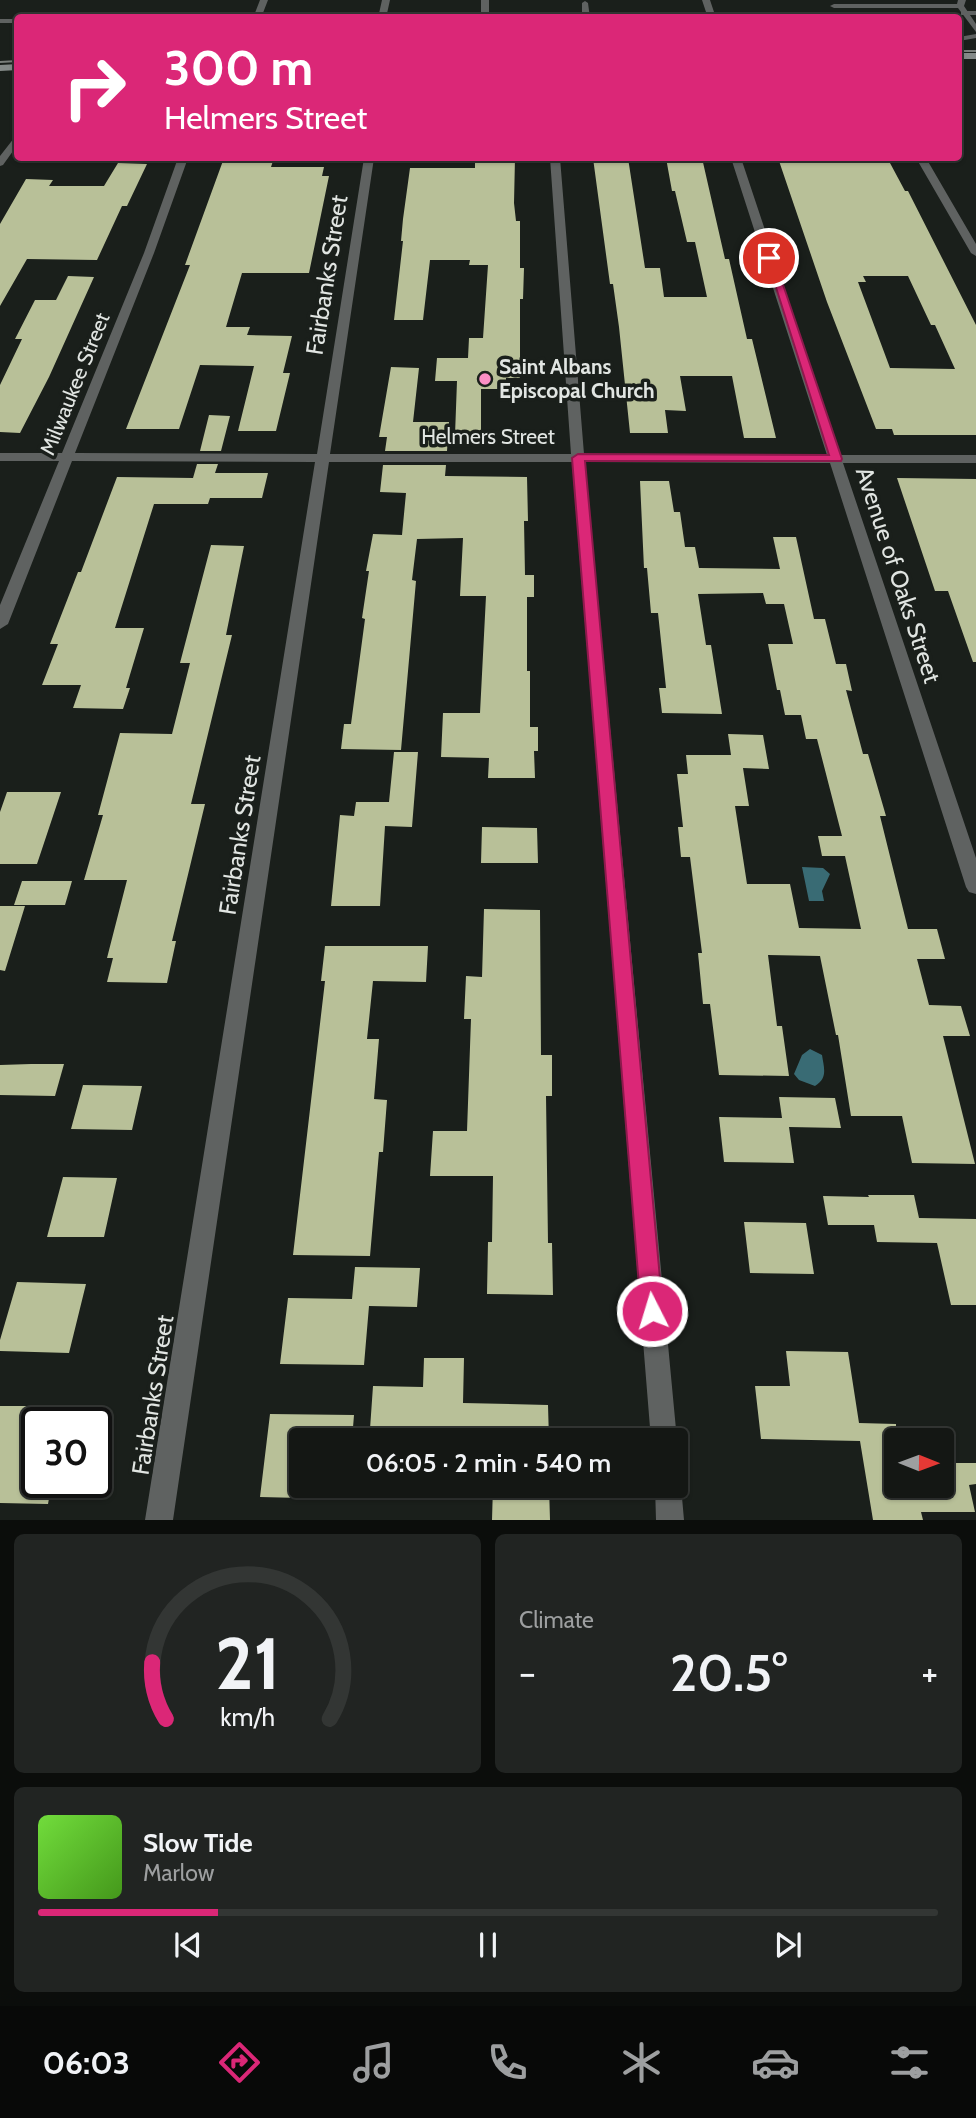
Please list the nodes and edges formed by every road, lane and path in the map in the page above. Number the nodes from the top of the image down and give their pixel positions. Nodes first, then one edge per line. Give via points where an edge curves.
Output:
1 (584, 3) dead end
2 (834, 6) dead end
3 (962, 6) edge
4 (976, 13) edge
5 (585, 14) edge
6 (976, 30) edge
7 (14, 142) edge
8 (182, 161) edge
9 (369, 161) edge
10 (555, 161) edge
11 (737, 161) edge
12 (923, 161) edge
13 (0, 163) edge
14 (976, 253) edge
15 (0, 457) edge
16 (66, 457) junction
17 (324, 458) junction
18 (578, 458) junction
19 (836, 459) junction
20 (976, 459) edge
21 (0, 624) edge
22 (976, 887) edge
23 (663, 1428) edge
24 (668, 1498) edge
25 (159, 1520) edge
26 (670, 1520) edge

1 - 5 lane
2 - 3 street
3 - 4 lane
3 - 6 street
7 - 13 street
8 - 16 street, Milwaukee Street
9 - 17 street, Fairbanks Street
10 - 18 street
11 - 19 street, Avenue of Oaks Street
12 - 14 street
15 - 16 street, Helmers Street
16 - 17 street, Helmers Street
16 - 21 street, Milwaukee Street
17 - 18 street, Helmers Street
17 - 25 street, Fairbanks Street
18 - 19 street, Helmers Street
18 - 23 street
19 - 20 street, Helmers Street
19 - 22 street, Avenue of Oaks Street
24 - 26 street

